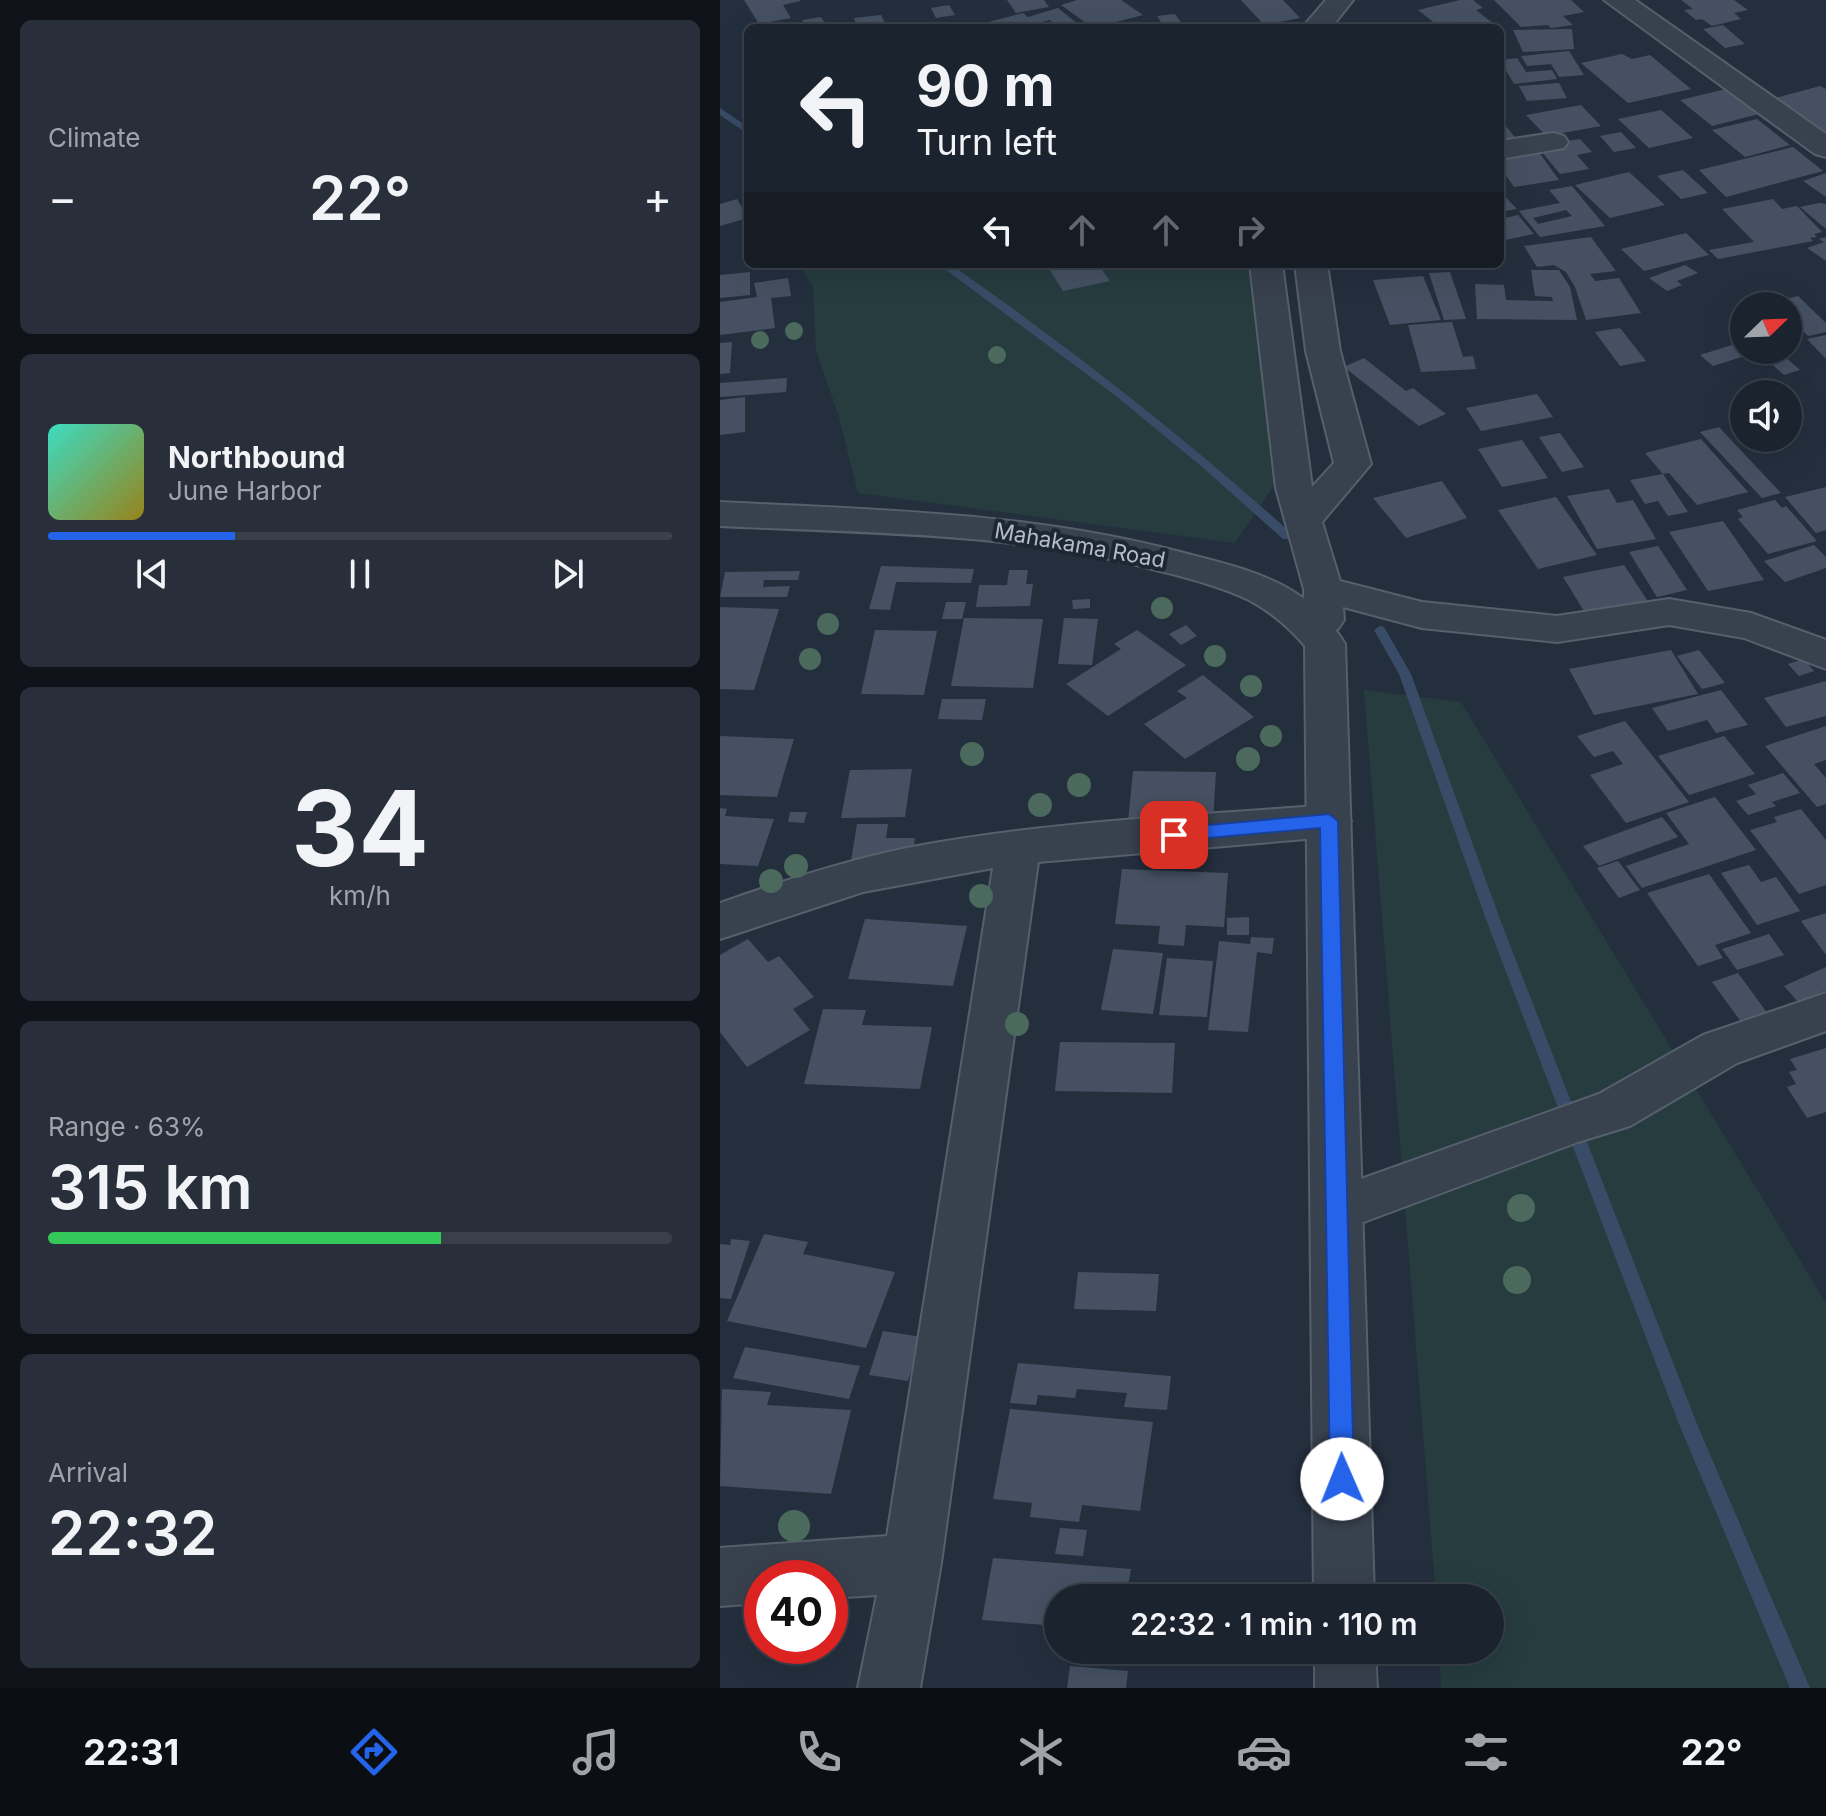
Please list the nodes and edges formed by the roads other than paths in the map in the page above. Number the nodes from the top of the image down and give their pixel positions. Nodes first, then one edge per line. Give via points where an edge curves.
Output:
1 (1340, 0) edge
2 (1617, 0) edge
3 (1319, 24) edge
4 (1553, 142) dead end
5 (1826, 148) edge
6 (1504, 149) edge
7 (1266, 268) edge
8 (1312, 268) edge
9 (720, 514) edge
10 (1302, 522) junction
11 (1323, 589) junction
12 (1325, 644) junction
13 (1826, 655) edge
14 (1329, 821) junction
15 (1018, 849) junction
16 (720, 921) edge
17 (1826, 1012) edge
18 (1337, 1210) junction
19 (912, 1563) junction
20 (720, 1577) edge
21 (1344, 1584) edge
22 (1345, 1664) edge
23 (889, 1688) edge
24 (1346, 1688) edge

1 - 3 street
2 - 5 street
4 - 6 street
7 - 10 street
8 - 10 street via 1323,351 1353,464
9 - 12 street, Mahakama Road via 974,527 1149,554 1251,585 1312,627
10 - 11 street
11 - 12 street
11 - 13 street via 1422,615 1557,629 1669,612 1751,626
12 - 14 street
14 - 15 street
14 - 18 street
15 - 16 street via 912,864 830,884
15 - 19 street
17 - 18 street via 1720,1049 1613,1111
18 - 21 street
19 - 20 street
19 - 23 street
22 - 24 street

